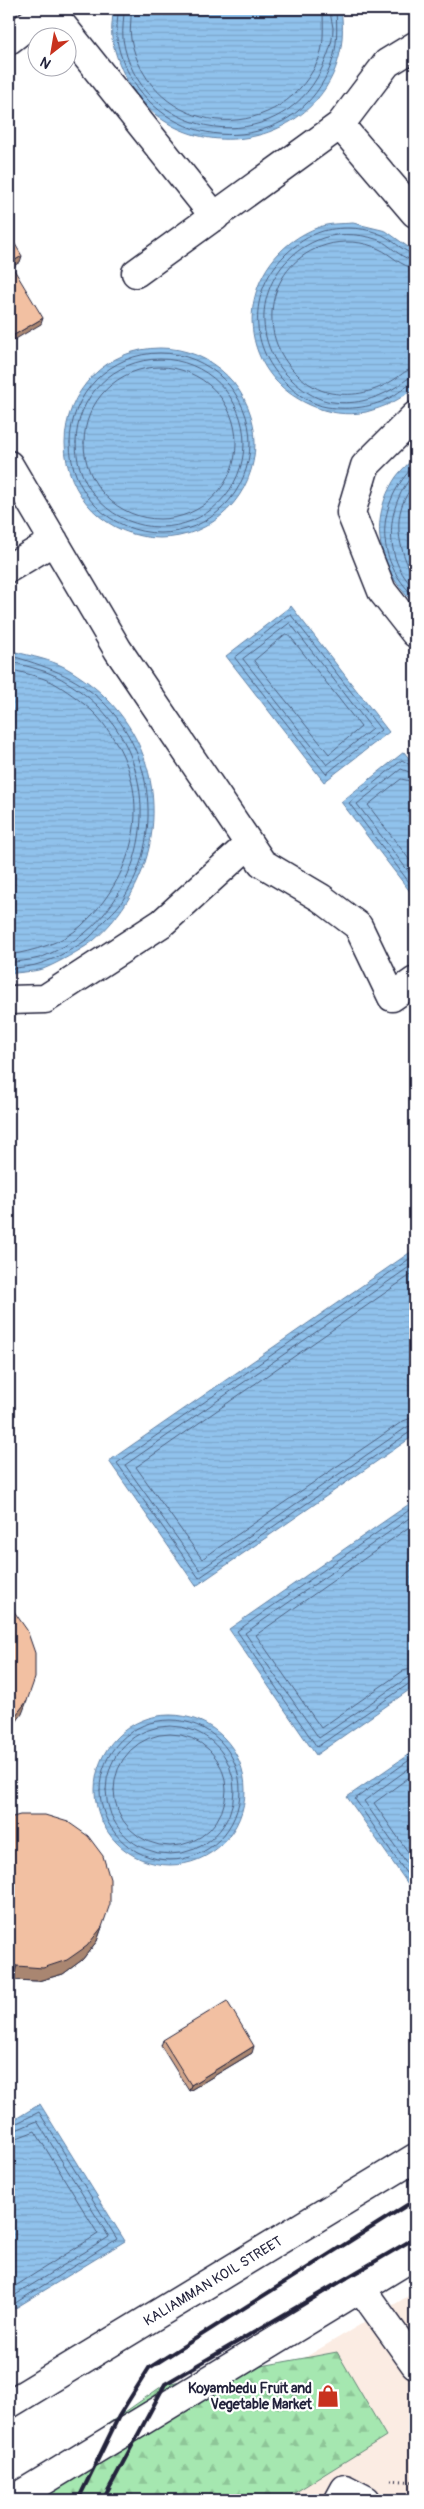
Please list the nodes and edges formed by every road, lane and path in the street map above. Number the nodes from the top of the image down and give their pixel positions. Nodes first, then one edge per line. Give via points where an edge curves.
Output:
1 (49, 9) edge
2 (9, 40) edge
3 (415, 46) edge
4 (340, 126) junction
5 (415, 213) edge
6 (215, 217) junction
7 (136, 273) dead end
8 (415, 416) edge
9 (9, 465) edge
10 (54, 541) junction
11 (9, 568) edge
12 (415, 633) edge
13 (250, 844) junction
14 (415, 981) edge
15 (9, 1000) edge
16 (415, 2158) edge
17 (415, 2255) edge
18 (360, 2288) junction
19 (415, 2364) edge
20 (9, 2404) edge
21 (12, 2500) edge
22 (339, 2500) edge
23 (366, 2500) edge

1 - 2 main road
1 - 6 main road
3 - 4 main road via 387,63
4 - 5 main road
4 - 6 main road
6 - 7 main road
8 - 12 main road via 365,466 351,513 382,591
9 - 10 main road
10 - 11 main road
10 - 13 main road via 118,650
13 - 14 main road via 262,863 321,898 358,926 392,997
13 - 15 main road via 162,923 45,1000
16 - 20 main road, KALIAMMAN KOIL STREET
17 - 18 main road
18 - 19 main road
18 - 21 main road
22 - 23 main road via 345,2489

